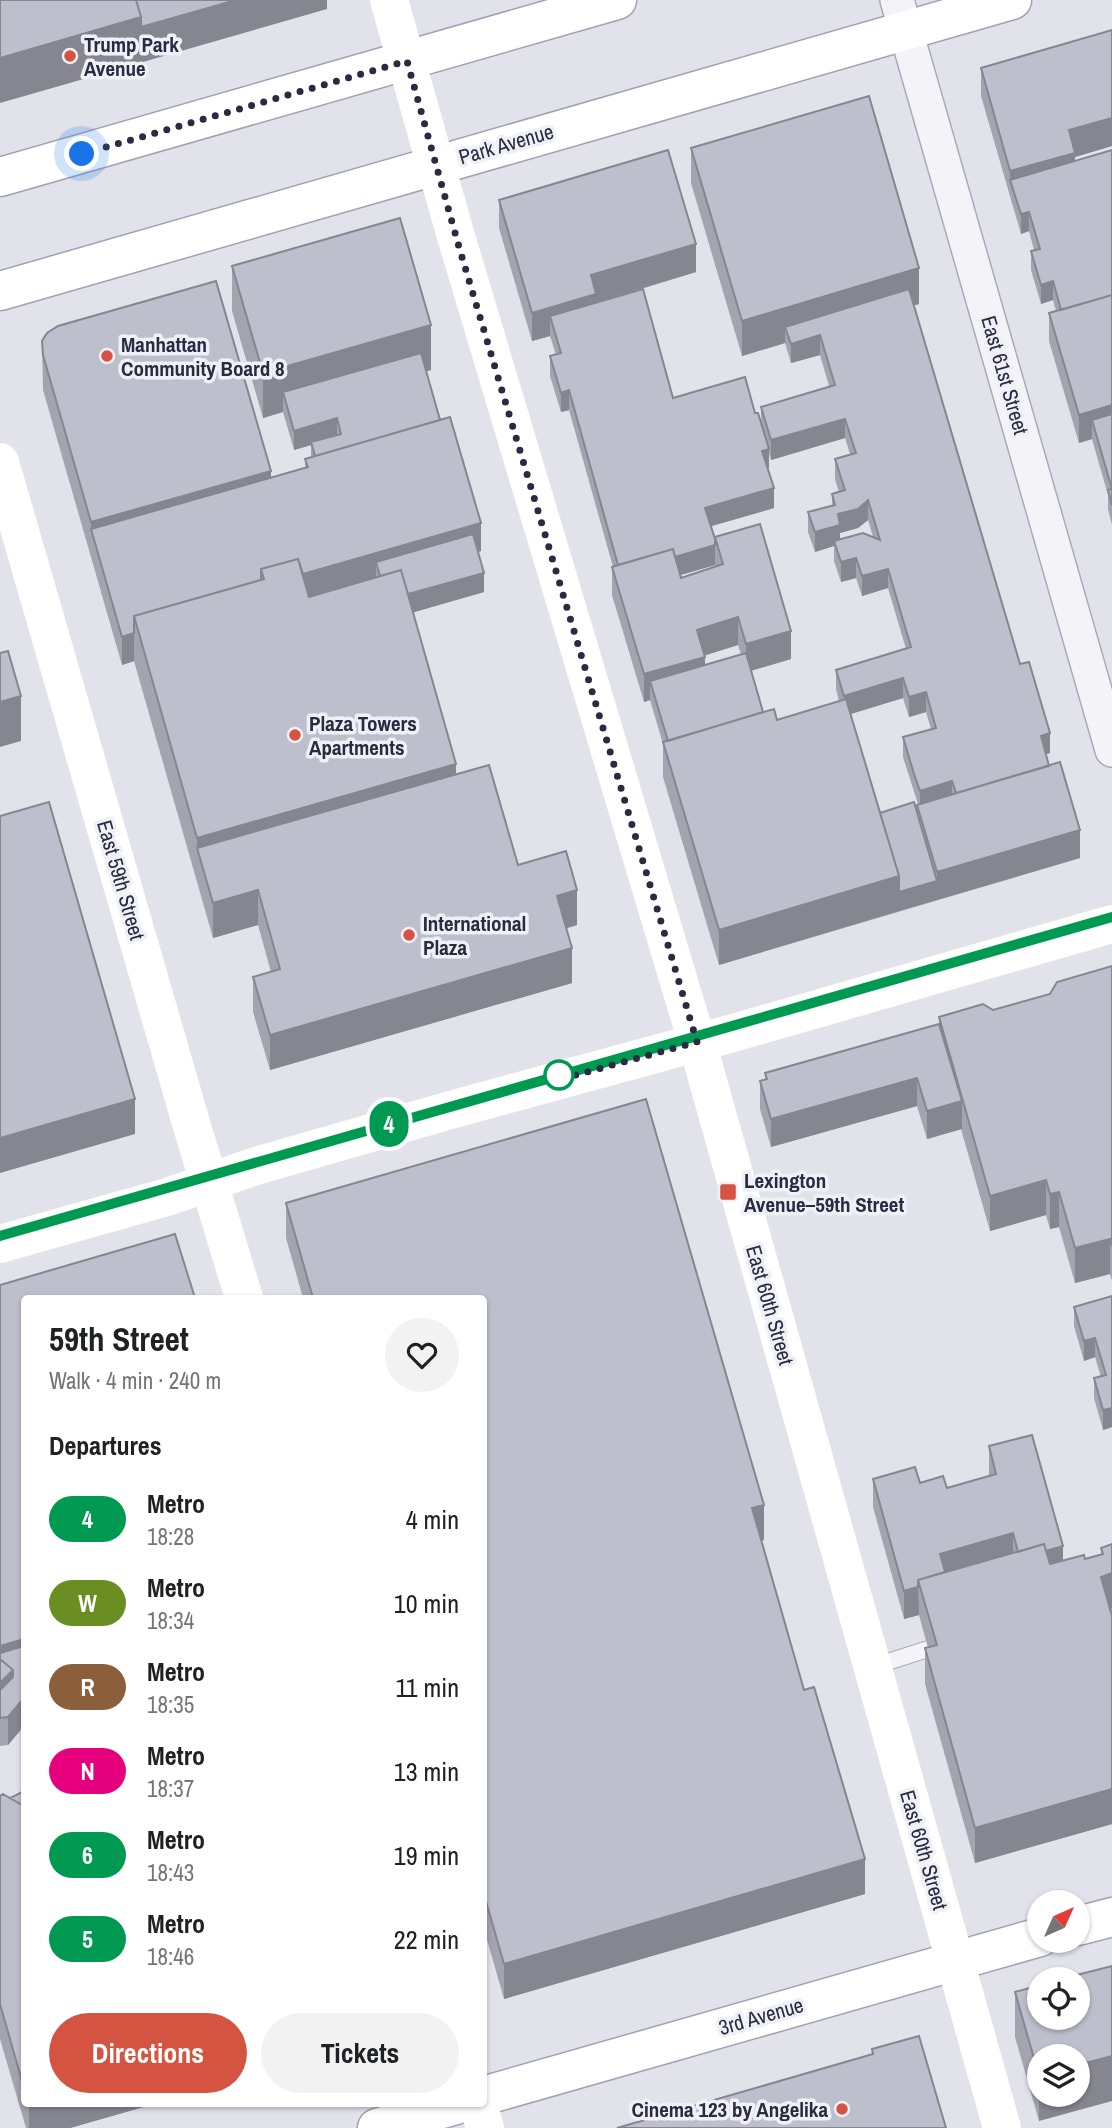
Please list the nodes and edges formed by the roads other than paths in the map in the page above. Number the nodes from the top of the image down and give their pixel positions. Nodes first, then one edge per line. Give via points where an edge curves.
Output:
1 (389, 0) edge
2 (617, 0) edge
3 (1012, 0) edge
4 (901, 15) edge
5 (407, 61) junction
6 (436, 165) junction
7 (0, 177) edge
8 (0, 291) edge
9 (0, 462) edge
10 (1112, 750) edge
11 (1112, 924) edge
12 (697, 1042) junction
13 (210, 1182) junction
14 (0, 1244) edge
15 (243, 1295) edge
16 (929, 1649) edge
17 (872, 1667) junction
18 (1112, 1917) edge
19 (1090, 1923) edge
20 (1027, 1941) edge
21 (955, 1960) junction
22 (487, 2095) edge
23 (449, 2107) edge
24 (479, 2107) edge
25 (377, 2128) edge
26 (485, 2128) edge
27 (1002, 2128) edge

1 - 5 main road, East 60th Street
2 - 5 main road
3 - 4 main road, Park Avenue
4 - 6 main road, Park Avenue
4 - 10 street, East 61st Street
5 - 6 main road, East 60th Street
5 - 7 main road
6 - 8 main road, Park Avenue
6 - 12 main road, East 60th Street
9 - 13 main road, East 59th Street
11 - 12 main road
12 - 13 main road via 454,1108
12 - 17 main road, East 60th Street
13 - 14 main road
13 - 15 main road, East 59th Street
16 - 17 lane
17 - 21 main road, East 60th Street
18 - 19 main road
20 - 21 main road, 3rd Avenue
21 - 22 main road, 3rd Avenue
21 - 27 main road, East 60th Street
23 - 25 main road
24 - 26 main road

